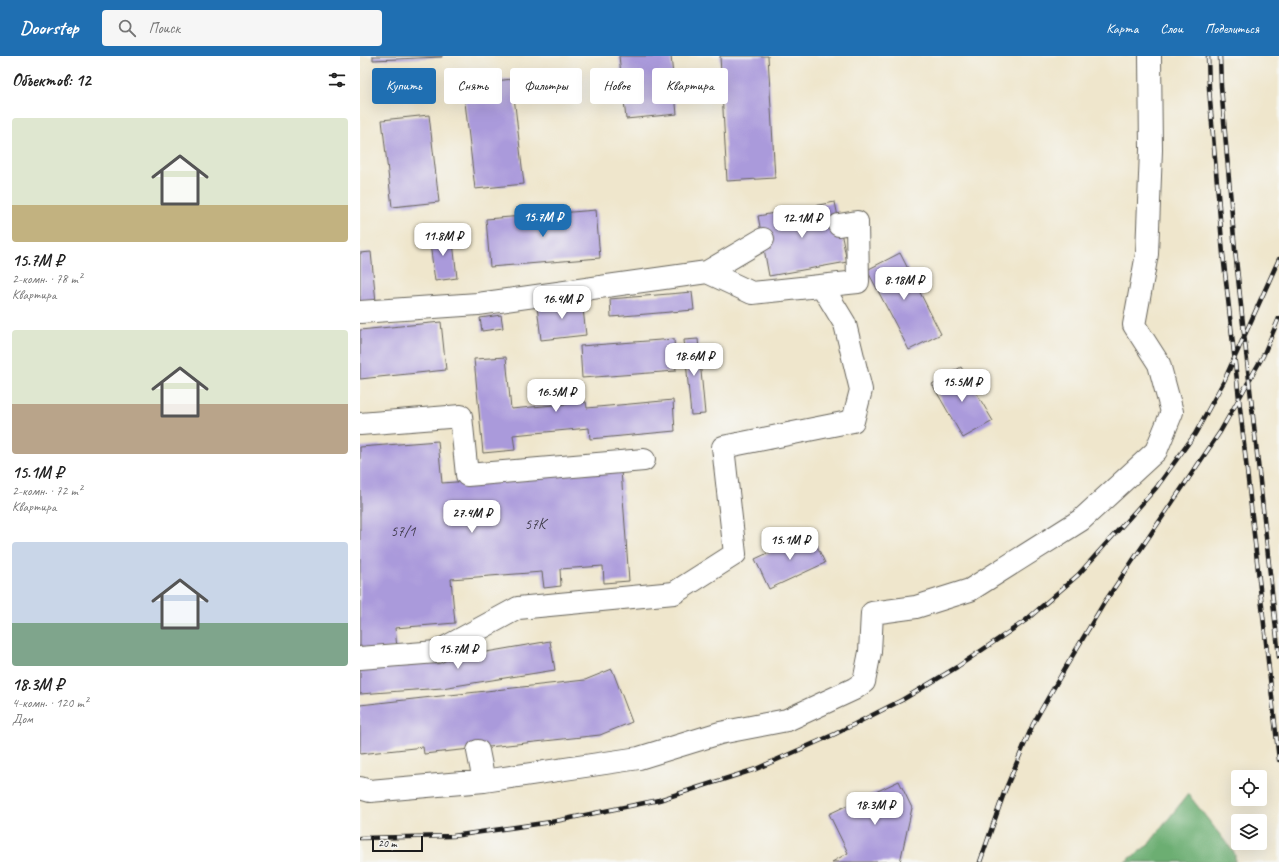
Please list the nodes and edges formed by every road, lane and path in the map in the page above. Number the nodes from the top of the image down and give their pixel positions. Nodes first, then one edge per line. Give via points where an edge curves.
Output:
1 (1150, 56) edge
2 (839, 225) dead end
3 (763, 240) dead end
4 (707, 272) junction
5 (822, 286) junction
6 (360, 312) edge
7 (360, 424) edge
8 (644, 460) dead end
9 (360, 658) edge
10 (478, 751) dead end
11 (484, 781) junction
12 (360, 788) edge

1 - 11 lane via 1151,150 1147,254 1134,325 1159,364 1172,412 1156,451 1081,520 970,590 916,607 872,613 870,652 864,682 854,689 787,720 720,733 639,758
2 - 5 lane via 857,222 858,282
3 - 4 lane
4 - 5 lane via 752,293
4 - 6 lane via 478,304
5 - 9 lane via 845,324 861,390 853,421 723,447 735,554 674,593 518,608 438,652
7 - 8 lane via 461,416 466,475
10 - 11 lane
11 - 12 lane via 370,791

